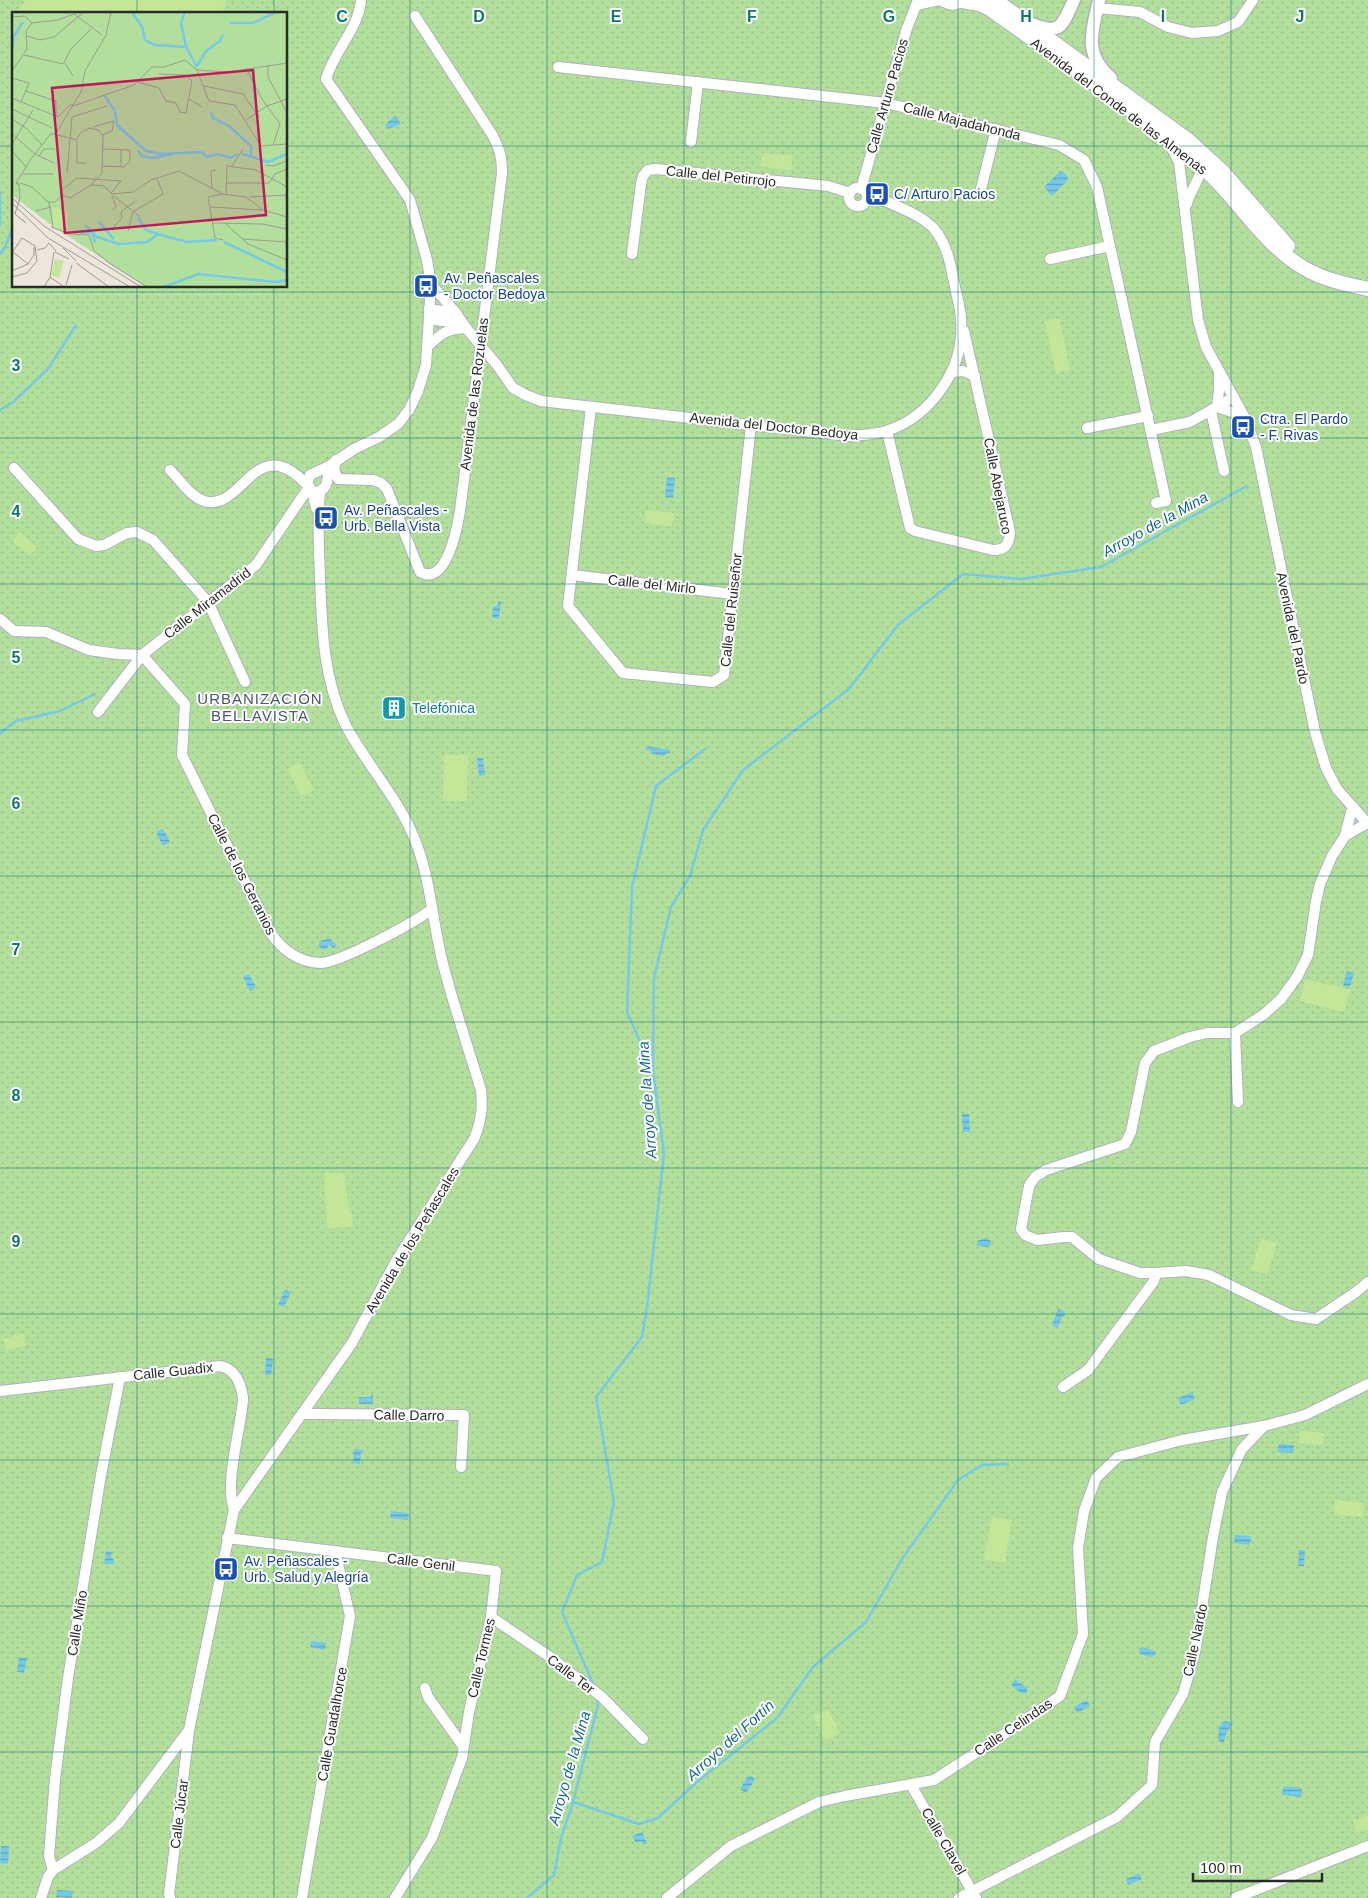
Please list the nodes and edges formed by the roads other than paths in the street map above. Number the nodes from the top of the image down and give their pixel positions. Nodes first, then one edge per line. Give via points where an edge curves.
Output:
1 (361, 0) edge
2 (939, 0) edge
3 (944, 0) edge
4 (963, 0) edge
5 (995, 0) edge
6 (1074, 0) edge
7 (1253, 0) edge
8 (917, 2) edge
9 (1098, 4) edge
10 (415, 16) dead end
11 (1003, 18) junction
12 (1027, 22) junction
13 (1091, 35) junction
14 (1068, 54) junction
15 (558, 67) dead end
16 (698, 82) junction
17 (886, 103) junction
18 (1145, 108) junction
19 (996, 129) junction
20 (1166, 138) junction
21 (691, 142) dead end
22 (1179, 162) junction
23 (1198, 175) junction
24 (981, 189) dead end
25 (863, 191) junction
26 (850, 193) junction
27 (891, 205) junction
28 (861, 206) junction
29 (1186, 215) junction
30 (1110, 246) junction
31 (632, 254) dead end
32 (1050, 259) dead end
33 (1339, 283) junction
34 (431, 284) junction
35 (1368, 289) edge
36 (456, 313) junction
37 (429, 314) junction
38 (962, 320) junction
39 (466, 328) junction
40 (480, 344) junction
41 (428, 346) junction
42 (952, 372) junction
43 (1219, 372) junction
44 (975, 376) junction
45 (1234, 397) junction
46 (591, 406) junction
47 (1214, 409) junction
48 (1148, 416) junction
49 (1246, 420) junction
50 (751, 425) junction
51 (1087, 428) dead end
52 (1151, 430) junction
53 (887, 431) junction
54 (333, 463) junction
55 (14, 468) dead end
56 (170, 470) dead end
57 (1224, 470) dead end
58 (326, 478) junction
59 (338, 480) junction
60 (312, 484) junction
61 (1156, 503) dead end
62 (572, 576) junction
63 (732, 594) junction
64 (208, 602) junction
65 (0, 619) edge
66 (142, 655) junction
67 (245, 682) dead end
68 (98, 712) dead end
69 (1354, 808) junction
70 (1368, 824) edge
71 (1346, 836) junction
72 (432, 909) junction
73 (1235, 1033) junction
74 (1238, 1102) dead end
75 (1156, 1274) junction
76 (1368, 1282) edge
77 (120, 1378) junction
78 (1368, 1384) edge
79 (1063, 1387) dead end
80 (0, 1391) edge
81 (303, 1414) junction
82 (1264, 1426) junction
83 (461, 1467) dead end
84 (234, 1510) junction
85 (227, 1538) junction
86 (335, 1551) junction
87 (496, 1571) joint
88 (491, 1617) junction
89 (425, 1688) dead end
90 (189, 1730) junction
91 (643, 1739) dead end
92 (463, 1746) junction
93 (911, 1785) junction
94 (1368, 1846) edge
95 (53, 1870) junction
96 (974, 1894) edge
97 (40, 1898) edge
98 (170, 1898) edge
99 (302, 1898) edge
100 (395, 1898) edge
101 (667, 1898) edge
102 (959, 1898) edge
103 (1235, 1898) edge

1 - 34 street via 359,15 326,79 410,200
2 - 8 street, Calle Arturo Pacios
3 - 4 main road
4 - 11 main road via 980,4
5 - 12 main road, Avenida del Conde de las Almenas
6 - 12 street via 1062,25 1054,29 1046,30
7 - 9 street via 1238,22 1218,31 1192,32 1168,27 1140,12
8 - 17 street, Calle Arturo Pacios
9 - 13 street
10 - 40 street, Avenida de las Rozuelas via 493,136 500,152 502,174
11 - 14 street, Avenida del Conde de las Almenas via 1056,53
11 - 20 main road, Avenida del Conde de las Almenas
12 - 14 main road, Avenida del Conde de las Almenas
13 - 14 street via 1086,46
13 - 18 street via 1094,58 1100,69
14 - 18 main road, Avenida del Conde de las Almenas
15 - 16 street, Calle Majadahonda
16 - 17 street, Calle Majadahonda
16 - 21 street
17 - 19 street, Calle Majadahonda
17 - 25 street, Calle Arturo Pacios
18 - 23 street via 1196,154
18 - 33 main road, Avenida del Conde de las Almenas via 1188,140 1223,172 1288,246 1307,263
19 - 24 street
19 - 30 street, Calle Majadahonda via 1059,144 1084,160 1097,186
20 - 22 street
20 - 23 main road, Avenida del Conde de las Almenas
22 - 23 street via 1190,178
22 - 29 street, Avenida del Pardo
23 - 29 street via 1188,196
23 - 33 main road, Avenida del Conde de las Almenas via 1219,182 1282,252 1302,267
25 - 26 street via 855,189
25 - 27 street, Avenida del Doctor Bedoya
25 - 28 street via 867,199
26 - 28 street via 851,203
26 - 31 street, Calle del Petirrojo via 828,186 648,170 641,184
27 - 28 street, Avenida del Doctor Bedoya
27 - 38 street, Avenida del Doctor Bedoya via 918,216 934,230 944,245
29 - 43 street, Avenida del Pardo via 1198,320 1206,347
30 - 32 street
30 - 48 street, Calle Majadahonda
33 - 35 main road
34 - 36 street, Avenida del Doctor Bedoya
34 - 37 street
36 - 37 street
36 - 39 street, Avenida del Doctor Bedoya
37 - 39 street
37 - 41 street
38 - 42 street, Avenida del Doctor Bedoya via 960,347
38 - 44 street, Calle Abejaruco
39 - 40 street, Avenida del Doctor Bedoya
39 - 41 street via 450,329
40 - 46 street, Avenida del Doctor Bedoya via 513,388 542,401
40 - 59 street, Avenida de las Rozuelas via 456,530 437,572 426,576 420,572 381,483
41 - 54 street via 418,391 398,424
42 - 44 street via 963,371
42 - 53 street, Avenida del Doctor Bedoya via 921,412
43 - 45 street, Avenida del Pardo
43 - 47 street, Avenida del Pardo
44 - 53 street, Calle Abejaruco via 1010,532 1006,547 993,550 910,528
45 - 47 street
45 - 49 street, Avenida del Pardo
46 - 50 street, Avenida del Doctor Bedoya
46 - 62 street, Calle del Ruiseñor
47 - 49 street via 1232,412
47 - 52 street via 1190,422
47 - 57 street, Avenida del Pardo
48 - 51 street
48 - 52 street, Calle Majadahonda
49 - 69 street, Avenida del Pardo via 1266,490 1315,732 1326,768 1337,789
50 - 53 street, Avenida del Doctor Bedoya via 848,436
50 - 63 street, Calle del Ruiseñor
52 - 61 street, Calle Majadahonda via 1166,501
54 - 58 street
54 - 59 street
54 - 60 street
55 - 64 street via 78,539 96,546 127,533 144,534
56 - 60 street via 196,498 212,503 229,496 251,474 268,467 287,468
58 - 59 street, Avenida de las Rozuelas
58 - 60 street via 322,473
58 - 60 street, Calle Miramadrid via 326,486
60 - 64 street, Calle Miramadrid via 256,565
60 - 72 street, Avenida de los Peñascales via 318,514 322,640 327,670 346,725 413,834
62 - 63 street, Calle del Mirlo
62 - 63 street, Calle del Ruiseñor via 568,606 623,673 713,682 724,675
64 - 66 street, Calle Miramadrid
64 - 67 street
65 - 66 street via 14,631 46,632 88,650
66 - 68 street, Calle Miramadrid
66 - 72 street, Calle de los Geranios via 185,704 182,755 270,932 286,952 309,961 332,961 374,942
69 - 70 street, Avenida del Pardo
69 - 71 street
70 - 71 street
71 - 73 street via 1332,856 1320,884 1308,955 1297,977 1281,999
72 - 81 street, Avenida de los Peñascales via 442,960 481,1090 481,1123 396,1261 352,1343
73 - 74 street
73 - 75 street via 1207,1033 1154,1051 1145,1063 1131,1132 1125,1144 1046,1170 1029,1186 1021,1225 1025,1235 1040,1241 1072,1237 1102,1260 1136,1272
75 - 76 street via 1186,1270 1209,1276 1291,1315 1316,1319
75 - 79 street via 1154,1282 1088,1370
77 - 80 street, Calle Guadix
77 - 84 street, Calle Guadix via 220,1366 235,1374 243,1398 232,1486
77 - 95 street, Calle Miño via 99,1484 68,1678 55,1779 49,1856
78 - 82 street, Calle Celindas via 1305,1415
81 - 83 street, Calle Darro via 464,1415
81 - 84 street, Avenida de los Peñascales
82 - 93 street, Calle Celindas via 1182,1440 1118,1457 1096,1478 1084,1511 1078,1548 1083,1634 1060,1696 934,1780
82 - 96 street, Calle Nardo via 1242,1449 1222,1492 1195,1652 1183,1694 1155,1742 1152,1785 1117,1818
84 - 85 street, Avenida de los Peñascales
85 - 86 street, Calle Genil
85 - 90 street, Avenida de los Peñascales
86 - 87 street, Calle Genil
86 - 99 street, Calle Guadalhorce via 350,1616
87 - 88 street, Calle Tormes
88 - 91 street, Calle Ter via 602,1697
88 - 92 street, Calle Tormes
89 - 92 street
90 - 95 street, Avenida de los Peñascales via 119,1823 96,1843
90 - 98 street, Calle Júcar
92 - 100 street, Calle Tormes via 462,1758 432,1838
93 - 96 street, Calle Clavel
93 - 101 street, Calle Celindas via 820,1802 731,1846
94 - 103 street
95 - 97 street
96 - 102 street, Calle Nardo

